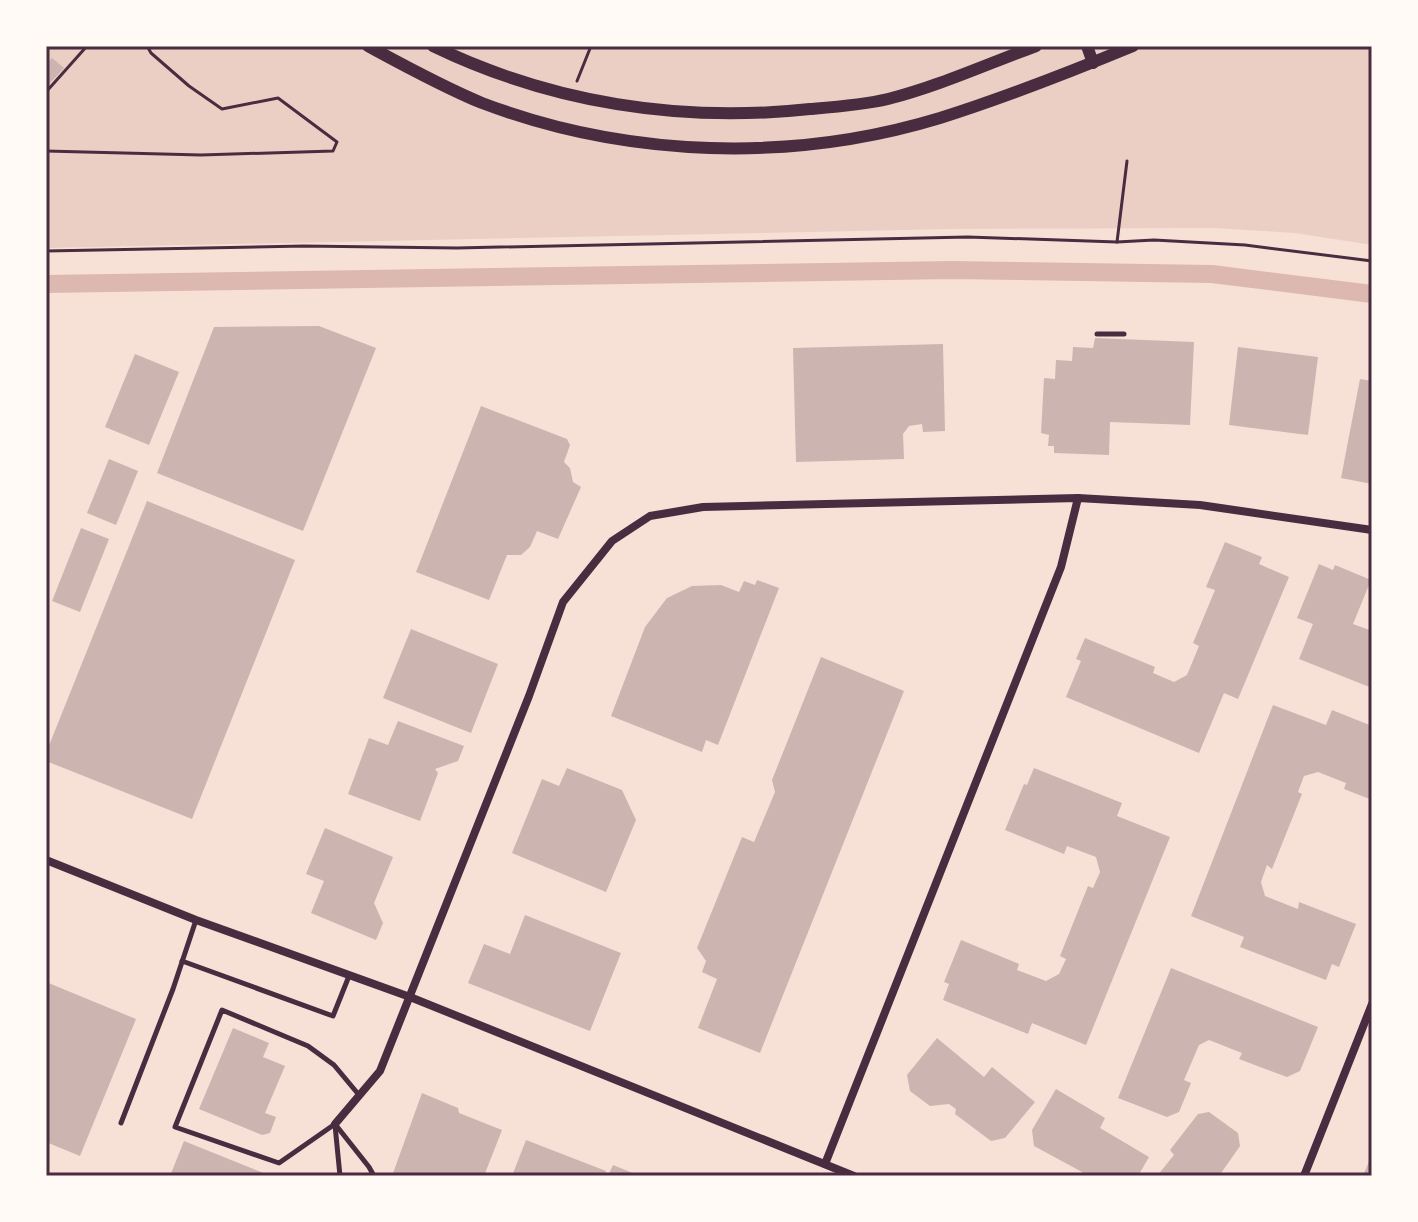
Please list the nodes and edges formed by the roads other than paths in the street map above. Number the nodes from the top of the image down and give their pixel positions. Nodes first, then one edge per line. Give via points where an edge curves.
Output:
1 (368, 46) edge
2 (433, 46) edge
3 (1036, 46) edge
4 (1087, 46) edge
5 (1133, 46) edge
6 (1093, 63) junction
7 (1097, 334) dead end
8 (1124, 334) dead end
9 (1078, 498) junction
10 (1372, 530) edge
11 (46, 860) edge
12 (196, 920) junction
13 (182, 961) junction
14 (349, 976) junction
15 (410, 997) junction
16 (1372, 1004) edge
17 (359, 1095) junction
18 (121, 1123) dead end
19 (335, 1124) junction
20 (825, 1164) junction
21 (340, 1176) edge
22 (374, 1176) edge
23 (854, 1176) edge
24 (1304, 1176) edge

1 - 6 street via 480,102 528,119 582,133 698,148 799,146 889,131
2 - 3 street via 559,93 704,115 784,112 886,99
4 - 6 street
5 - 6 street
7 - 8 lane
9 - 10 street via 1200,505
9 - 15 street via 703,507 650,516 612,541 563,602
9 - 20 street via 1061,567
11 - 12 street
12 - 13 lane
12 - 14 street
13 - 14 lane via 333,1016
13 - 18 lane
14 - 15 street
15 - 17 street via 380,1071
15 - 20 street
16 - 24 street
17 - 19 street
17 - 19 lane via 334,1065 308,1046 222,1010 175,1127 279,1163
19 - 21 lane
19 - 22 lane
20 - 23 street

